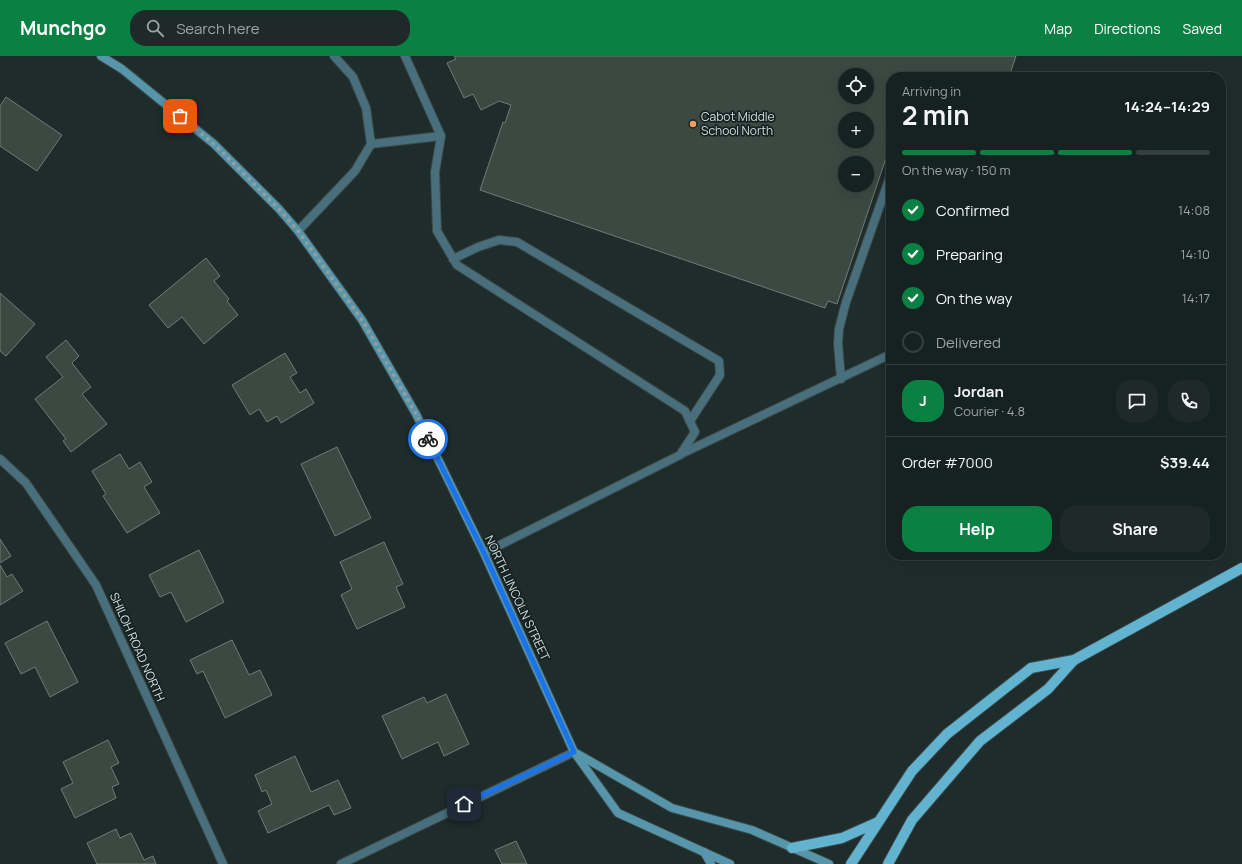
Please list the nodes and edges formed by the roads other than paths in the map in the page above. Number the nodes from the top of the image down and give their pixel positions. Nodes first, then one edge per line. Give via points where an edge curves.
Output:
1 (101, 56) edge
2 (334, 56) edge
3 (405, 56) edge
4 (441, 136) junction
5 (371, 144) junction
6 (886, 188) edge
7 (298, 231) junction
8 (453, 258) junction
9 (886, 356) edge
10 (841, 379) junction
11 (690, 421) junction
12 (680, 455) junction
13 (0, 459) edge
14 (484, 553) junction
15 (1242, 568) edge
16 (1074, 660) junction
17 (574, 752) junction
18 (878, 822) junction
19 (792, 848) junction
20 (704, 852) junction
21 (223, 864) edge
22 (341, 864) edge
23 (711, 864) edge
24 (730, 864) edge
25 (829, 864) edge
26 (851, 864) edge
27 (888, 864) edge

1 - 7 street, NORTH LINCOLN STREET via 122,69 214,144
2 - 5 street via 353,77 366,108
3 - 4 street
4 - 5 street
4 - 8 street via 436,172 437,231
5 - 7 street via 355,171
6 - 10 street via 839,329
7 - 14 street, NORTH LINCOLN STREET via 362,320 416,414
8 - 11 street via 457,265 685,411
8 - 11 street via 499,240 517,242 719,361 720,375
9 - 10 street
10 - 12 street
11 - 12 street via 695,432
12 - 14 street
13 - 21 street, SHILOH ROAD NORTH via 26,483 96,585
14 - 17 street, NORTH LINCOLN STREET
15 - 16 main road
16 - 18 main road via 1031,668 947,734 912,771
16 - 27 main road via 1048,689 980,740 912,820
17 - 19 street via 672,808 752,830
17 - 20 street, NORTH LINCOLN STREET via 618,813
17 - 22 street
18 - 19 main road via 842,838
18 - 26 main road
19 - 25 street
20 - 23 street
20 - 24 street, NORTH LINCOLN STREET

